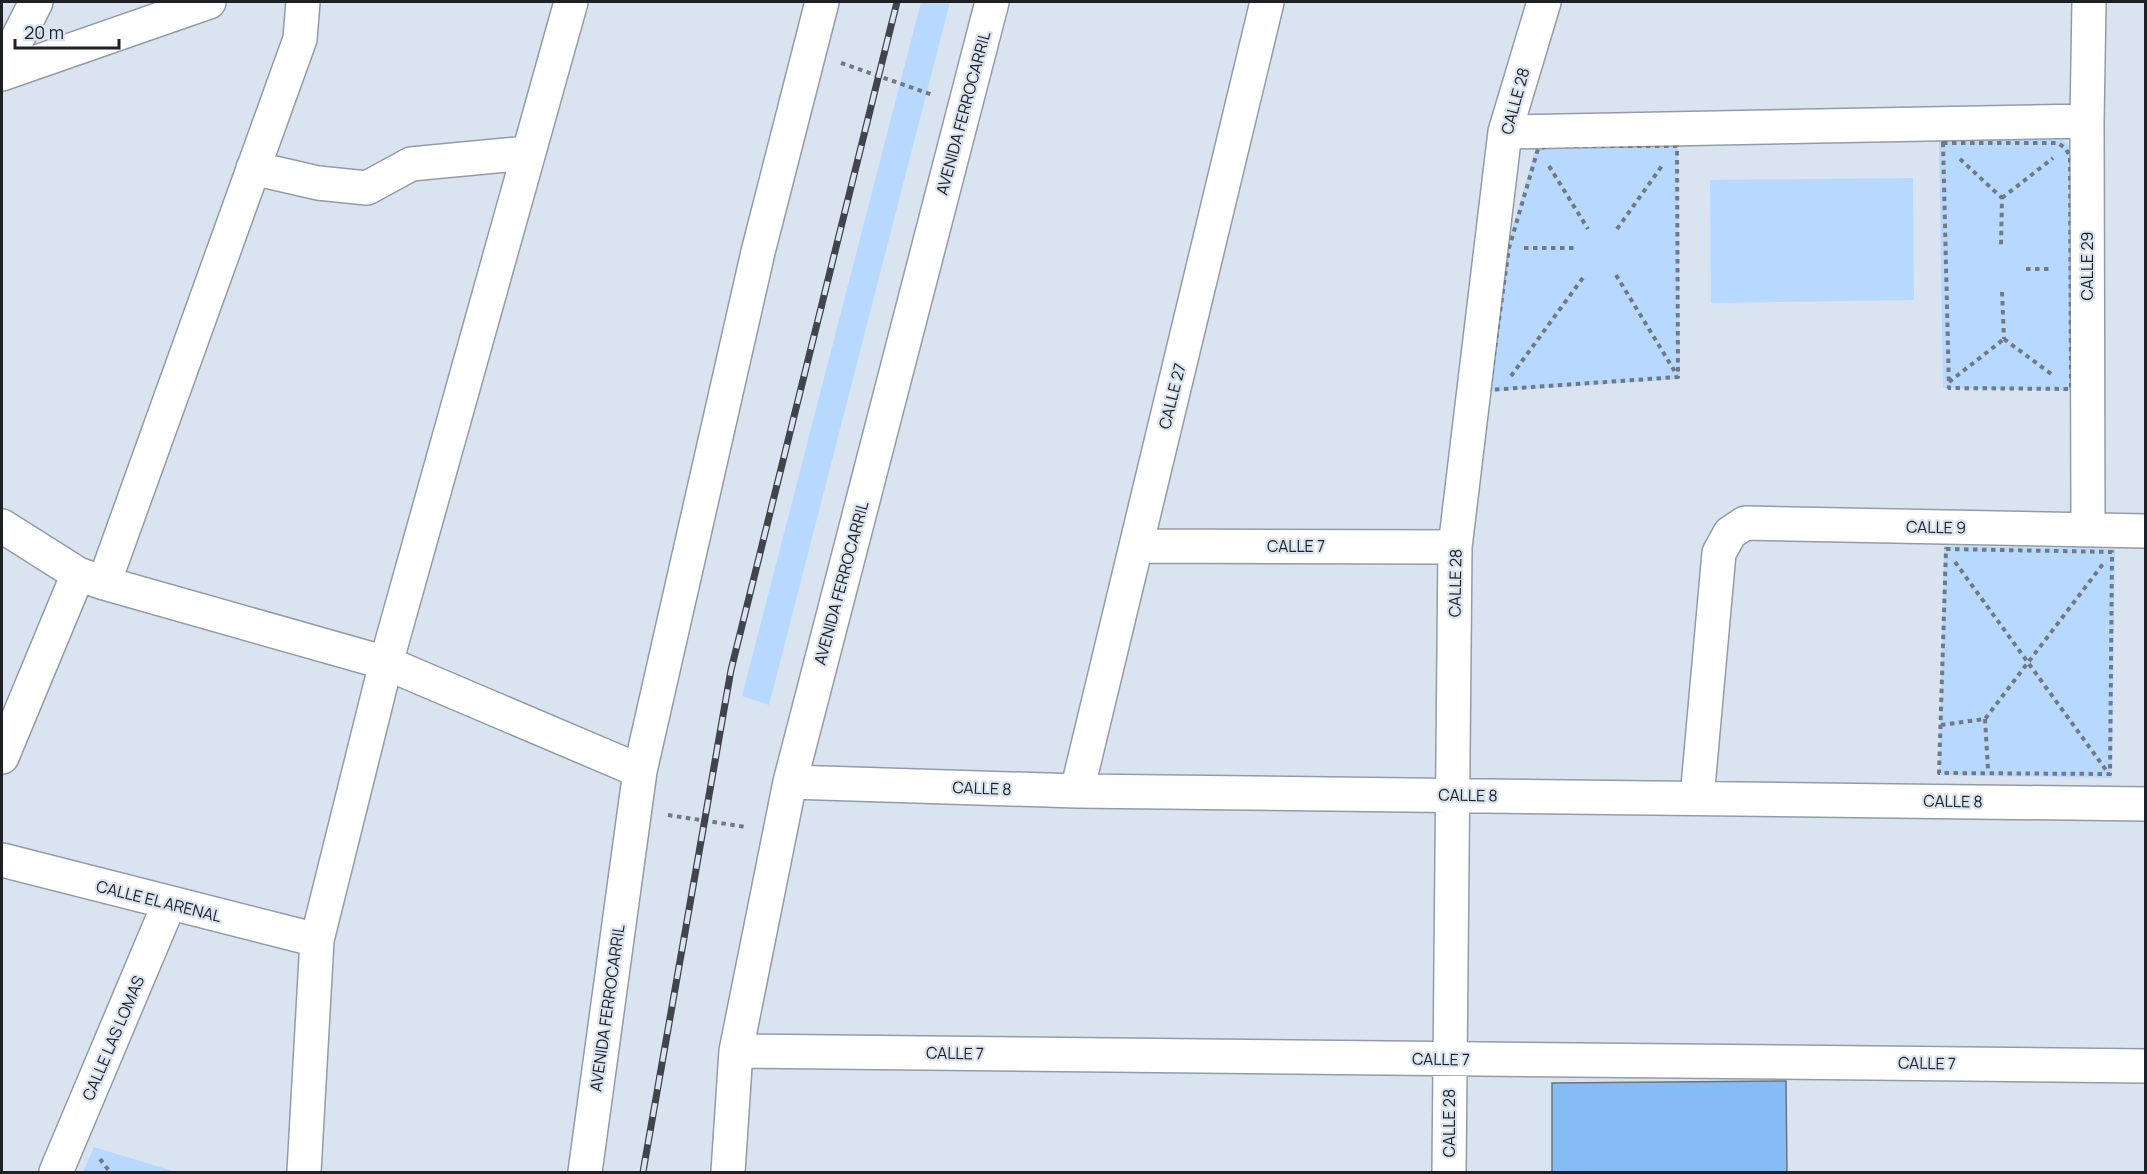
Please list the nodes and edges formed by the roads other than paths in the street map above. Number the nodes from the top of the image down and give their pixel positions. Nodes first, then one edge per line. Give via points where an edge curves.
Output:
1 (36, 2) edge
2 (209, 2) edge
3 (303, 2) edge
4 (571, 2) edge
5 (822, 2) edge
6 (992, 2) edge
7 (1267, 2) edge
8 (1544, 2) edge
9 (2089, 2) edge
10 (2, 69) edge
11 (2, 74) edge
12 (2087, 121) junction
13 (1505, 132) junction
14 (528, 153) junction
15 (253, 168) junction
16 (2, 526) edge
17 (2145, 531) edge
18 (2104, 537) junction
19 (1136, 546) junction
20 (1455, 547) junction
21 (91, 579) junction
22 (386, 663) junction
23 (2, 757) edge
24 (640, 771) junction
25 (790, 782) junction
26 (1077, 791) junction
27 (1453, 795) junction
28 (1697, 798) junction
29 (2145, 804) edge
30 (2, 860) edge
31 (169, 904) junction
32 (317, 940) junction
33 (736, 1051) junction
34 (1450, 1059) junction
35 (2145, 1065) edge
36 (56, 1173) edge
37 (304, 1173) edge
38 (585, 1173) edge
39 (728, 1173) edge
40 (1449, 1173) edge

1 - 10 street
2 - 11 street
3 - 15 street via 300,39
4 - 14 street
5 - 24 street, AVENIDA FERROCARRIL via 758,252
6 - 25 street, AVENIDA FERROCARRIL
7 - 19 street, CALLE 27
8 - 13 street, CALLE 28
9 - 12 street, CALLE 29
12 - 13 street
12 - 18 street, CALLE 29 via 2079,402
13 - 20 street, CALLE 28
14 - 15 street via 411,164 367,188 318,183
14 - 22 street
15 - 21 street
16 - 21 street
17 - 18 street, CALLE 9
18 - 28 street, CALLE 9 via 1745,522 1730,533 1719,553
19 - 20 street, CALLE 7
19 - 26 street, CALLE 27
20 - 27 street, CALLE 28
21 - 22 street
21 - 23 street
22 - 24 street
22 - 32 street
24 - 38 street, AVENIDA FERROCARRIL
25 - 26 street, CALLE 8
25 - 33 street, AVENIDA FERROCARRIL
26 - 27 street, CALLE 8
27 - 28 street, CALLE 8
27 - 34 street, CALLE 28
28 - 29 street, CALLE 8
30 - 31 street, CALLE EL ARENAL
31 - 32 street, CALLE EL ARENAL
31 - 36 street, CALLE LAS LOMAS
32 - 37 street
33 - 34 street, CALLE 7
33 - 39 street, AVENIDA FERROCARRIL
34 - 35 street, CALLE 7
34 - 40 street, CALLE 28

